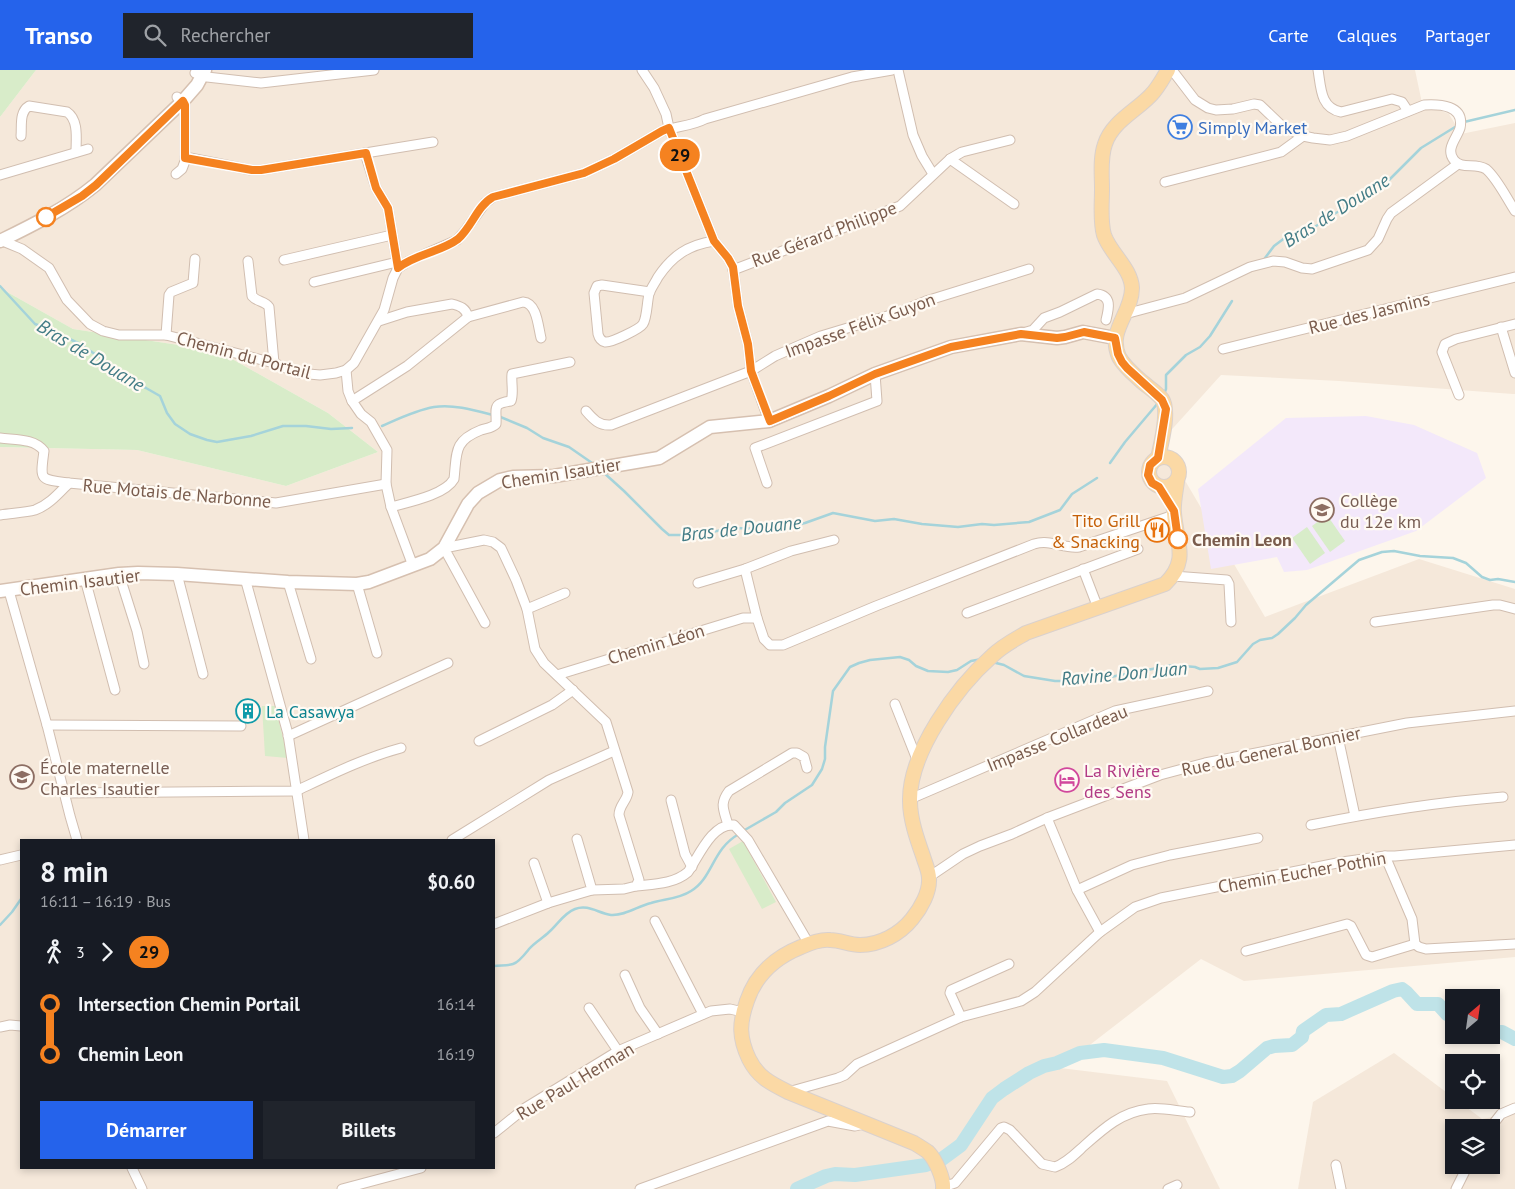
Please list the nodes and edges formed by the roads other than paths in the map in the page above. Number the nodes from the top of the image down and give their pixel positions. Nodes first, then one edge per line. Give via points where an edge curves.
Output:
1 (374, 70) edge
2 (642, 70) edge
3 (892, 70) edge
4 (898, 70) edge
5 (1172, 70) edge
6 (1318, 70) edge
7 (200, 72) edge
8 (1162, 74) edge
9 (180, 99) junction
10 (1408, 111) junction
11 (669, 128) junction
12 (21, 136) dead end
13 (1303, 136) junction
14 (1010, 140) dead end
15 (433, 142) dead end
16 (88, 148) dead end
17 (76, 152) junction
18 (366, 153) junction
19 (185, 158) junction
20 (950, 159) junction
21 (1458, 164) junction
22 (176, 174) dead end
23 (933, 174) junction
24 (0, 175) edge
25 (1164, 182) dead end
26 (1515, 193) edge
27 (1507, 200) junction
28 (1014, 204) dead end
29 (1515, 211) edge
30 (392, 235) junction
31 (0, 239) edge
32 (714, 241) junction
33 (195, 259) dead end
34 (284, 260) dead end
35 (248, 261) dead end
36 (398, 265) junction
37 (1029, 268) dead end
38 (733, 270) junction
39 (1515, 277) edge
40 (314, 282) dead end
41 (650, 292) junction
42 (1125, 314) junction
43 (468, 316) junction
44 (378, 320) junction
45 (1106, 320) dead end
46 (1515, 324) edge
47 (1501, 327) junction
48 (1021, 334) junction
49 (166, 335) junction
50 (541, 338) dead end
51 (1115, 338) junction
52 (1223, 349) dead end
53 (570, 362) dead end
54 (274, 363) junction
55 (346, 370) junction
56 (751, 371) junction
57 (1515, 373) edge
58 (875, 374) junction
59 (1459, 395) dead end
60 (352, 401) junction
61 (586, 412) dead end
62 (770, 421) junction
63 (0, 438) edge
64 (1163, 458) junction
65 (1177, 481) junction
66 (70, 483) junction
67 (767, 483) dead end
68 (386, 484) junction
69 (1159, 487) junction
70 (391, 507) junction
71 (1174, 513) junction
72 (0, 515) edge
73 (834, 540) dead end
74 (444, 548) junction
75 (1138, 549) dead end
76 (412, 566) junction
77 (744, 569) junction
78 (1083, 569) junction
79 (119, 574) junction
80 (177, 574) junction
81 (1173, 576) junction
82 (245, 578) junction
83 (85, 580) junction
84 (288, 582) junction
85 (698, 583) dead end
86 (357, 584) junction
87 (5, 591) edge
88 (565, 593) dead end
89 (527, 608) junction
90 (1098, 608) junction
91 (1515, 609) edge
92 (967, 613) dead end
93 (757, 618) junction
94 (1231, 622) dead end
95 (1375, 622) dead end
96 (485, 623) dead end
97 (377, 653) dead end
98 (311, 659) dead end
99 (448, 663) dead end
100 (144, 664) dead end
101 (203, 674) dead end
102 (557, 675) junction
103 (115, 690) dead end
104 (573, 690) junction
105 (1208, 691) dead end
106 (896, 704) dead end
107 (1515, 711) edge
108 (47, 725) junction
109 (241, 726) dead end
110 (288, 736) junction
111 (1338, 737) junction
112 (479, 742) dead end
113 (401, 748) dead end
114 (614, 751) junction
115 (918, 762) junction
116 (807, 768) dead end
117 (296, 792) junction
118 (64, 793) junction
119 (1503, 797) dead end
120 (910, 799) junction
121 (670, 800) dead end
122 (1355, 816) junction
123 (1047, 818) junction
124 (728, 825) junction
125 (1311, 825) dead end
126 (1258, 838) dead end
127 (74, 839) edge
128 (304, 839) edge
129 (454, 839) edge
130 (577, 839) dead end
131 (1515, 844) edge
132 (20, 855) edge
133 (1385, 856) junction
134 (0, 860) edge
135 (534, 863) dead end
136 (692, 867) junction
137 (929, 877) junction
138 (636, 886) junction
139 (592, 890) junction
140 (1078, 890) junction
141 (548, 903) junction
142 (655, 921) dead end
143 (495, 924) edge
144 (1100, 932) junction
145 (809, 944) junction
146 (1416, 944) junction
147 (1515, 944) edge
148 (1246, 951) dead end
149 (1009, 964) dead end
150 (625, 975) dead end
151 (589, 1008) dead end
152 (743, 1012) junction
153 (703, 1014) junction
154 (961, 1017) junction
155 (20, 1026) edge
156 (0, 1027) edge
157 (658, 1034) junction
158 (618, 1051) junction
159 (788, 1092) junction
160 (1515, 1108) edge
161 (1190, 1112) dead end
162 (1496, 1119) edge
163 (865, 1124) junction
164 (495, 1132) edge
165 (1336, 1165) dead end
166 (132, 1169) edge
167 (417, 1169) edge
168 (1464, 1174) edge
169 (943, 1185) edge
170 (1177, 1185) dead end
171 (142, 1189) edge
172 (342, 1189) edge
173 (640, 1189) edge
174 (1168, 1189) edge
175 (1341, 1189) edge
176 (1456, 1189) edge

1 - 7 street via 262,83
2 - 11 street via 654,88
3 - 11 street via 852,77 695,124
4 - 23 street via 913,135
5 - 13 street via 1195,100 1208,108 1260,105 1282,126
6 - 10 street via 1323,98 1333,110 1341,112 1392,99 1402,102
7 - 9 main road
8 - 42 main road via 1151,95 1112,130 1104,145 1102,222 1109,245 1126,270 1132,287
9 - 19 street via 185,105
9 - 31 main road via 122,160 82,196
10 - 13 street via 1347,136 1330,140
10 - 21 street via 1436,104 1454,110 1459,116 1460,127 1451,152
11 - 32 street
11 - 36 street via 584,173 493,197 457,240
12 - 17 street via 22,114 29,106 67,112 75,121
13 - 25 street via 1281,152
14 - 20 street, Rue Gérard Philippe via 962,152
15 - 18 street
16 - 17 street
17 - 24 street
18 - 19 street via 261,170
18 - 30 street via 376,188 388,208
19 - 22 street via 182,169
20 - 23 street, Rue Gérard Philippe
20 - 28 street
21 - 27 street via 1476,165 1486,170
21 - 42 street via 1392,213 1368,250 1312,269 1273,261 1250,267 1185,298
23 - 38 street, Rue Gérard Philippe via 900,206
26 - 27 street
27 - 29 street
30 - 34 street
30 - 36 street
31 - 49 street, Chemin du Portail via 22,249 49,268 67,300 90,324 119,335
32 - 38 street
32 - 41 street via 681,252 667,265
33 - 49 street via 193,283 169,295
35 - 54 street via 252,296 269,307
36 - 40 street
36 - 44 street
37 - 56 street, Impasse Félix Guyon via 821,336 775,356
38 - 56 street
39 - 52 street, Rue des Jasmins
41 - 41 street via 642,327 611,341 602,341 598,334 594,290 597,286
42 - 51 main road
43 - 44 street via 464,308 452,304
43 - 50 street via 526,302 532,307
43 - 60 street via 407,366
44 - 55 street via 354,363
45 - 48 street, Chemin Isautier via 1108,300 1097,294 1044,318 1033,330
46 - 47 street
47 - 57 street
47 - 59 street via 1445,344 1442,352
48 - 51 main road, Chemin Isautier via 1057,338 1084,332
48 - 58 main road, Chemin Isautier via 951,347
49 - 54 street, Chemin du Portail
51 - 64 main road via 1122,362 1156,393 1166,409
53 - 70 street via 512,374 511,401 497,405 493,427 465,439 456,454 454,478 450,484 436,493
54 - 55 street, Chemin du Portail via 298,373 320,375
55 - 60 street
56 - 61 street, Impasse Félix Guyon via 611,425 600,424
56 - 62 street
58 - 62 main road, Chemin Isautier
58 - 67 street via 877,401 755,448
60 - 68 street via 371,422 387,450
62 - 74 main road, Chemin Isautier via 710,427 659,458 554,476 500,480 478,493 468,504
63 - 66 street, Rue Motais de Narbonne via 39,445 44,451 43,478
64 - 65 main road via 1173,460 1178,468
64 - 69 main road via 1150,465 1148,475
65 - 69 main road via 1169,487
65 - 71 main road
66 - 68 street, Rue Motais de Narbonne via 276,503
66 - 72 street via 36,510
68 - 70 street
69 - 71 main road
70 - 76 street
71 - 81 main road via 1181,556
71 - 93 street via 1079,547 1044,541 1034,544 783,645 770,645 764,639
73 - 77 street via 791,551
74 - 76 main road, Chemin Isautier via 430,559
74 - 89 street via 484,540 493,542 506,557
74 - 96 street
75 - 78 street
76 - 86 main road, Chemin Isautier
77 - 85 street
77 - 93 street
78 - 90 street
78 - 92 street
79 - 80 main road, Chemin Isautier
79 - 83 main road, Chemin Isautier
79 - 100 street
80 - 82 main road, Chemin Isautier
80 - 101 street
81 - 90 main road via 1165,584
81 - 94 street via 1227,580
82 - 84 main road, Chemin Isautier
82 - 110 street
83 - 87 main road, Chemin Isautier
83 - 103 street
84 - 86 main road, Chemin Isautier
84 - 98 street
86 - 97 street
87 - 108 street
88 - 89 street
89 - 102 street via 535,649
90 - 115 main road via 1026,633 992,655 946,709
91 - 95 street via 1493,605
93 - 102 street, Chemin Léon via 743,618
99 - 110 street
102 - 104 street
104 - 112 street via 552,705
104 - 114 street via 606,722
105 - 120 street, Impasse Collardeau via 1115,711
106 - 115 street
107 - 111 street, Rue du General Bonnier via 1407,723
108 - 109 street
108 - 118 street
110 - 117 street
111 - 122 street
111 - 123 street, Rue du General Bonnier via 1160,775
113 - 117 street via 327,776
114 - 129 street via 549,780
114 - 138 street via 628,792 619,815 638,877
115 - 120 main road
116 - 124 street via 804,757 792,753 728,791 722,805
117 - 118 street
117 - 128 street
118 - 127 street
119 - 122 street
120 - 137 main road via 911,814
121 - 136 street via 685,854
122 - 125 street
123 - 137 street, Rue du General Bonnier via 963,854
123 - 140 street
124 - 136 street via 714,833
124 - 145 street via 734,826 748,840
126 - 140 street via 1132,865
130 - 139 street
131 - 133 street, Chemin Eucher Pothin
132 - 134 street
133 - 144 street, Chemin Eucher Pothin via 1161,898 1135,907
133 - 146 street via 1412,919
135 - 141 street
136 - 138 street via 683,877
137 - 145 main road via 923,904 901,930 887,938 859,945 831,940
138 - 139 street
139 - 141 street
140 - 144 street
141 - 143 street
142 - 153 street
144 - 154 street, Chemin Eucher Pothin via 1021,1001
145 - 152 main road via 775,960 750,992
146 - 147 street via 1426,949
146 - 148 street via 1368,956 1347,924
149 - 154 street via 951,990
150 - 157 street via 640,1008
151 - 158 street
152 - 153 street, Rue Paul Herman via 730,1009
152 - 159 main road via 743,1045 755,1071
153 - 157 street, Rue Paul Herman
154 - 159 street, Chemin Eucher Pothin via 857,1064 845,1075
155 - 156 street
157 - 158 street, Rue Paul Herman
158 - 164 street, Rue Paul Herman via 526,1108
159 - 163 main road
160 - 162 street
161 - 169 street via 1149,1109 1121,1117 1106,1126 1066,1162 1055,1167 1042,1164 1004,1127 955,1183
163 - 169 main road via 902,1137 927,1152
163 - 173 street via 855,1126 828,1121
165 - 175 street
166 - 171 street
167 - 172 street
168 - 176 street
170 - 174 street

